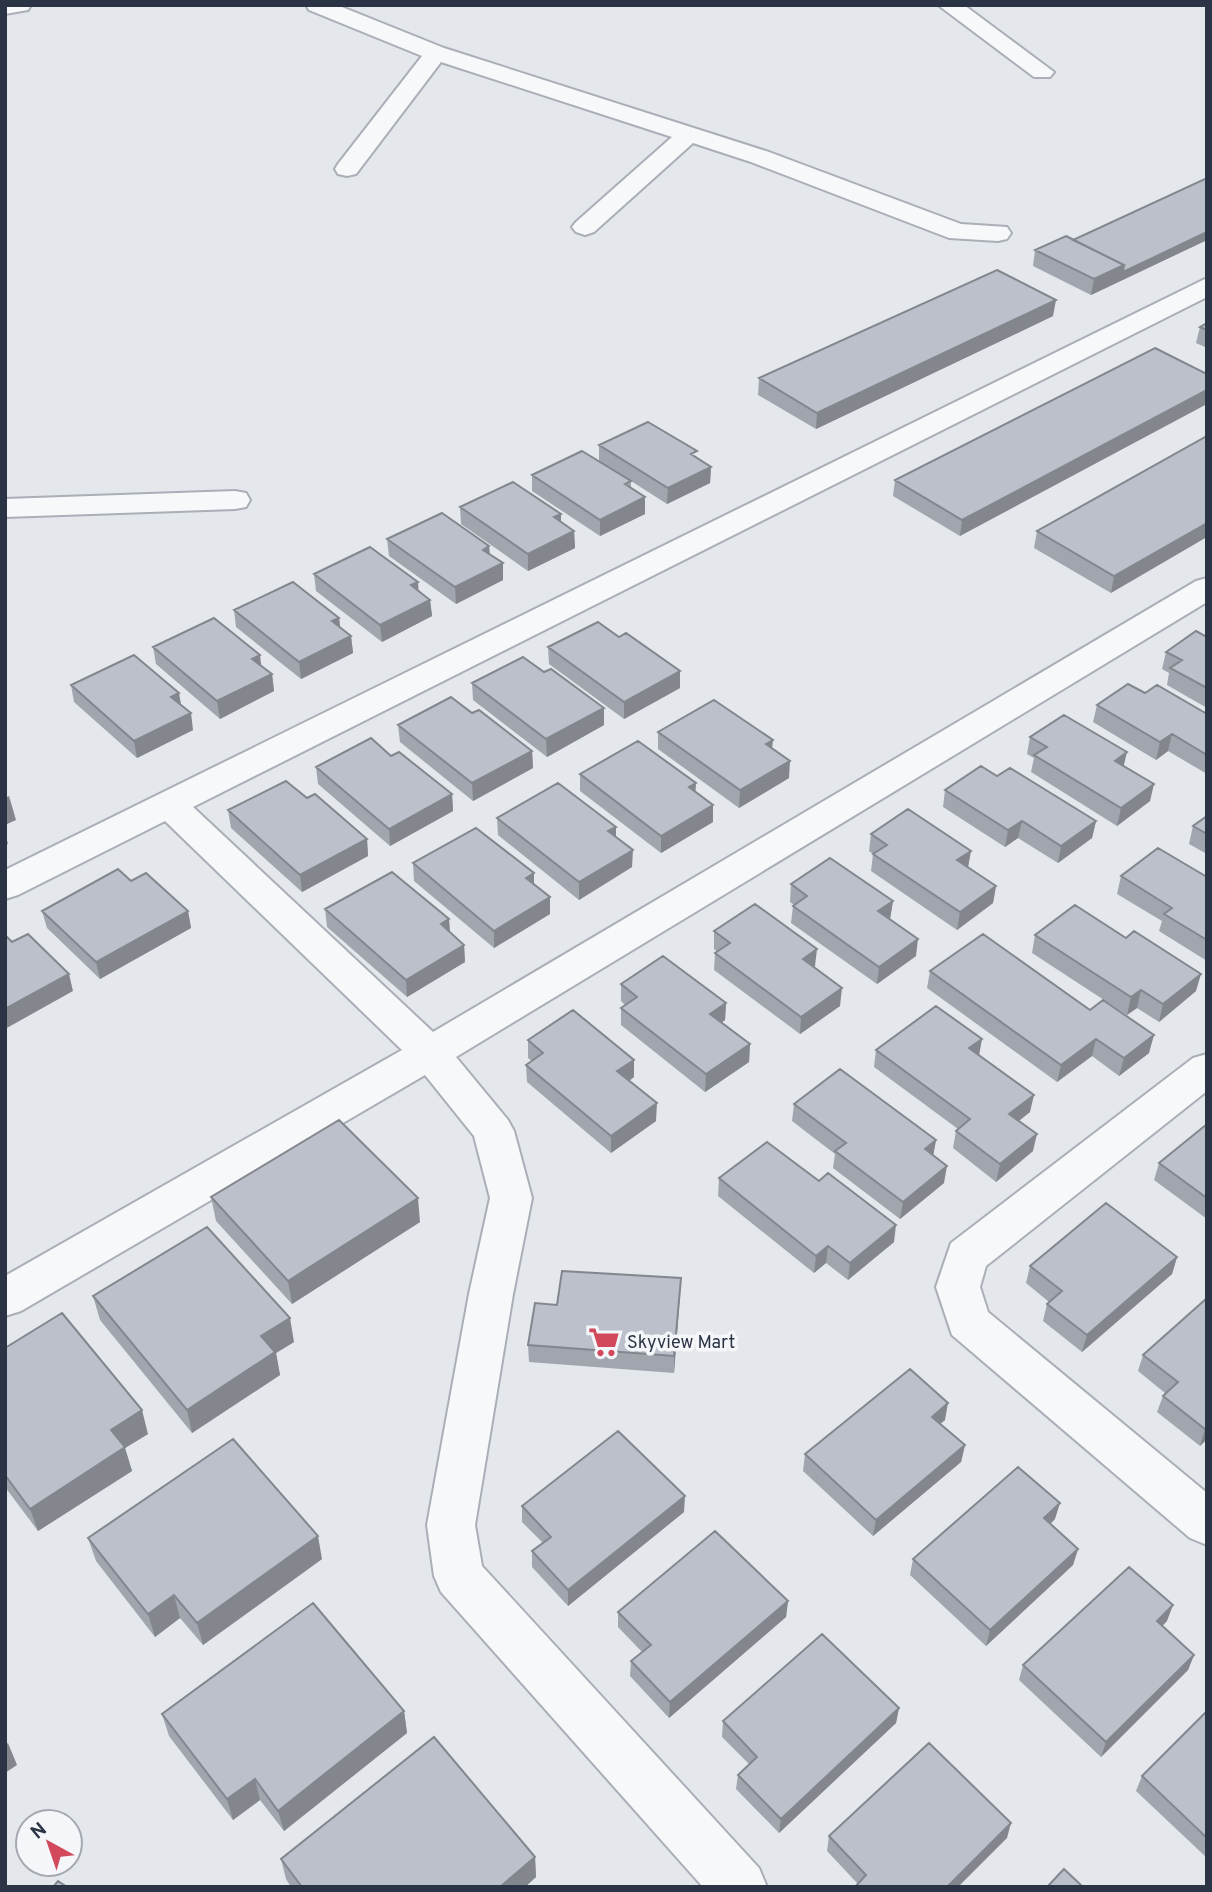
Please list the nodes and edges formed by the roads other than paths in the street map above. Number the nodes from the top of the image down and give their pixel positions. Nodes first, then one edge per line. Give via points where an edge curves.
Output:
1 (20, 5) edge
2 (317, 5) edge
3 (949, 5) edge
4 (5, 7) edge
5 (436, 53) junction
6 (1042, 72) dead end
7 (689, 134) junction
8 (347, 169) dead end
9 (585, 227) dead end
10 (998, 233) dead end
11 (1207, 286) edge
12 (235, 500) dead end
13 (5, 508) edge
14 (1207, 588) edge
15 (169, 805) junction
16 (5, 886) edge
17 (429, 1053) junction
18 (1207, 1069) edge
19 (5, 1298) edge
20 (1207, 1522) edge
21 (740, 1887) edge

1 - 4 street
2 - 5 street
3 - 6 street
5 - 7 street
5 - 8 street
7 - 9 street
7 - 10 street via 958,232
11 - 15 street
12 - 13 street
14 - 17 street
15 - 16 street
15 - 17 street
17 - 19 street
17 - 21 street via 492,1131 511,1198 451,1525 458,1576
18 - 20 street via 967,1256 958,1287 968,1322

